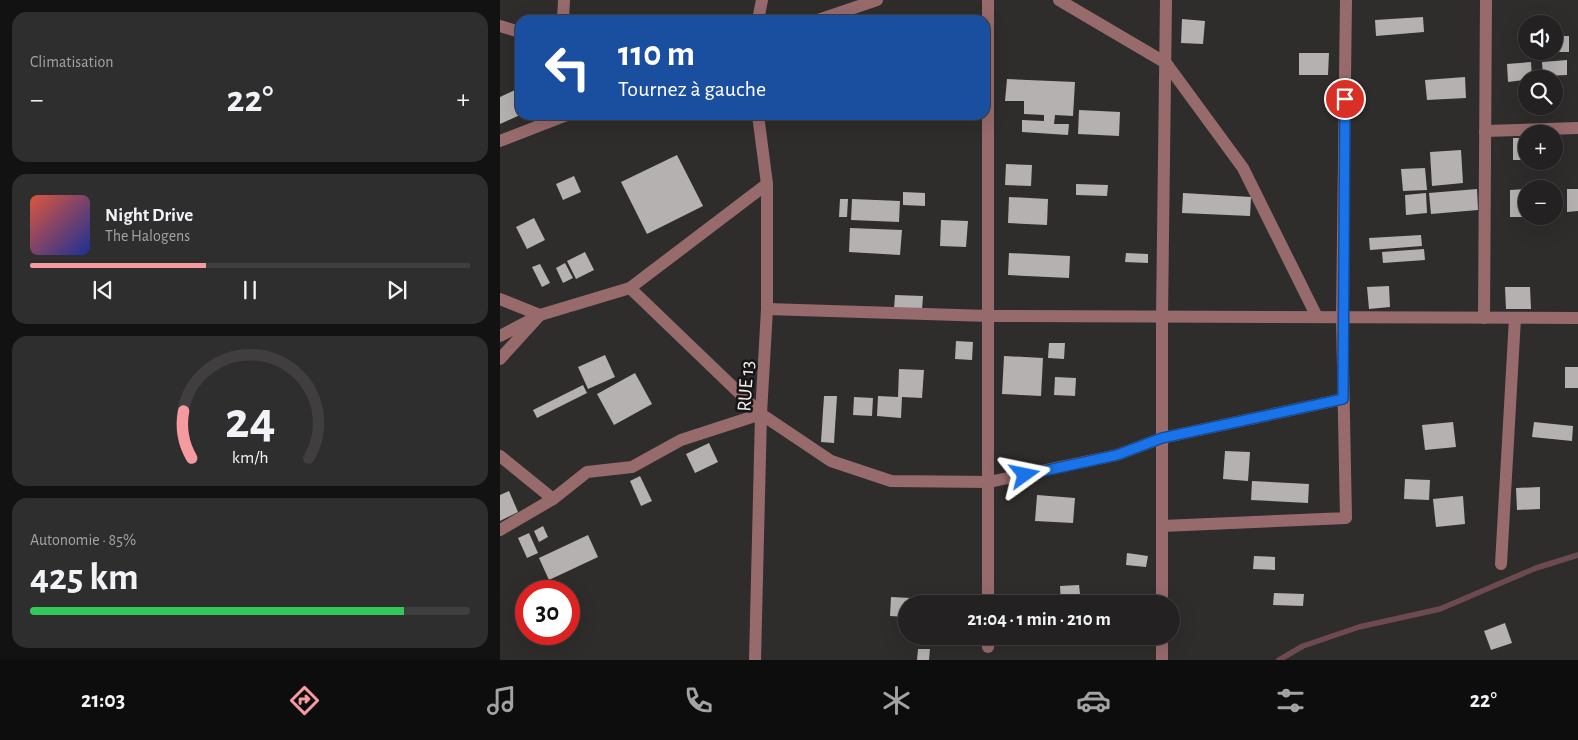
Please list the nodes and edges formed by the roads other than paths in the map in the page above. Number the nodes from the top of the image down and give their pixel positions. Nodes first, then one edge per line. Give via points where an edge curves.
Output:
1 (564, 0) edge
2 (762, 0) edge
3 (878, 0) edge
4 (988, 0) edge
5 (1059, 0) edge
6 (1166, 0) edge
7 (1346, 0) edge
8 (1486, 0) edge
9 (563, 15) edge
10 (759, 15) edge
11 (833, 15) edge
12 (988, 15) edge
13 (500, 26) edge
14 (515, 30) edge
15 (1166, 63) junction
16 (554, 120) edge
17 (759, 120) edge
18 (988, 120) edge
19 (1578, 128) edge
20 (1485, 131) junction
21 (500, 141) edge
22 (767, 184) junction
23 (630, 288) junction
24 (500, 299) edge
25 (767, 309) junction
26 (540, 315) junction
27 (988, 316) junction
28 (1162, 316) junction
29 (1317, 317) junction
30 (1342, 317) junction
31 (1484, 318) junction
32 (1515, 318) junction
33 (1578, 318) edge
34 (500, 336) edge
35 (500, 360) edge
36 (1343, 399) junction
37 (761, 414) junction
38 (1162, 438) junction
39 (500, 456) edge
40 (989, 482) junction
41 (553, 499) junction
42 (1162, 526) junction
43 (500, 530) edge
44 (1501, 564) dead end
45 (988, 595) edge
46 (1162, 595) edge
47 (1162, 645) edge
48 (755, 660) edge
49 (1162, 660) edge

1 - 9 street
2 - 10 street
3 - 11 street
4 - 12 street
5 - 15 street
6 - 15 street
7 - 30 street
8 - 20 street
13 - 14 street
15 - 28 street
15 - 29 street via 1243,168
16 - 21 street
17 - 22 street, RUE 13
18 - 27 street
19 - 20 street
20 - 31 street
22 - 23 street
22 - 25 street, RUE 13
23 - 26 street
23 - 37 street
24 - 26 street
25 - 27 street
25 - 37 street, RUE 13
26 - 34 street
26 - 35 street
27 - 28 street
27 - 40 street
28 - 29 street
28 - 38 street
29 - 30 street
30 - 31 street
30 - 36 street
31 - 32 street
32 - 33 street
32 - 44 street
36 - 38 street
36 - 42 street via 1346,518
37 - 40 street via 831,461 891,480
37 - 41 street via 681,440 632,467 587,472
37 - 48 street, RUE 13
38 - 40 street via 1117,455
38 - 42 street
39 - 41 street
40 - 45 street
41 - 43 street
42 - 46 street
47 - 49 street

